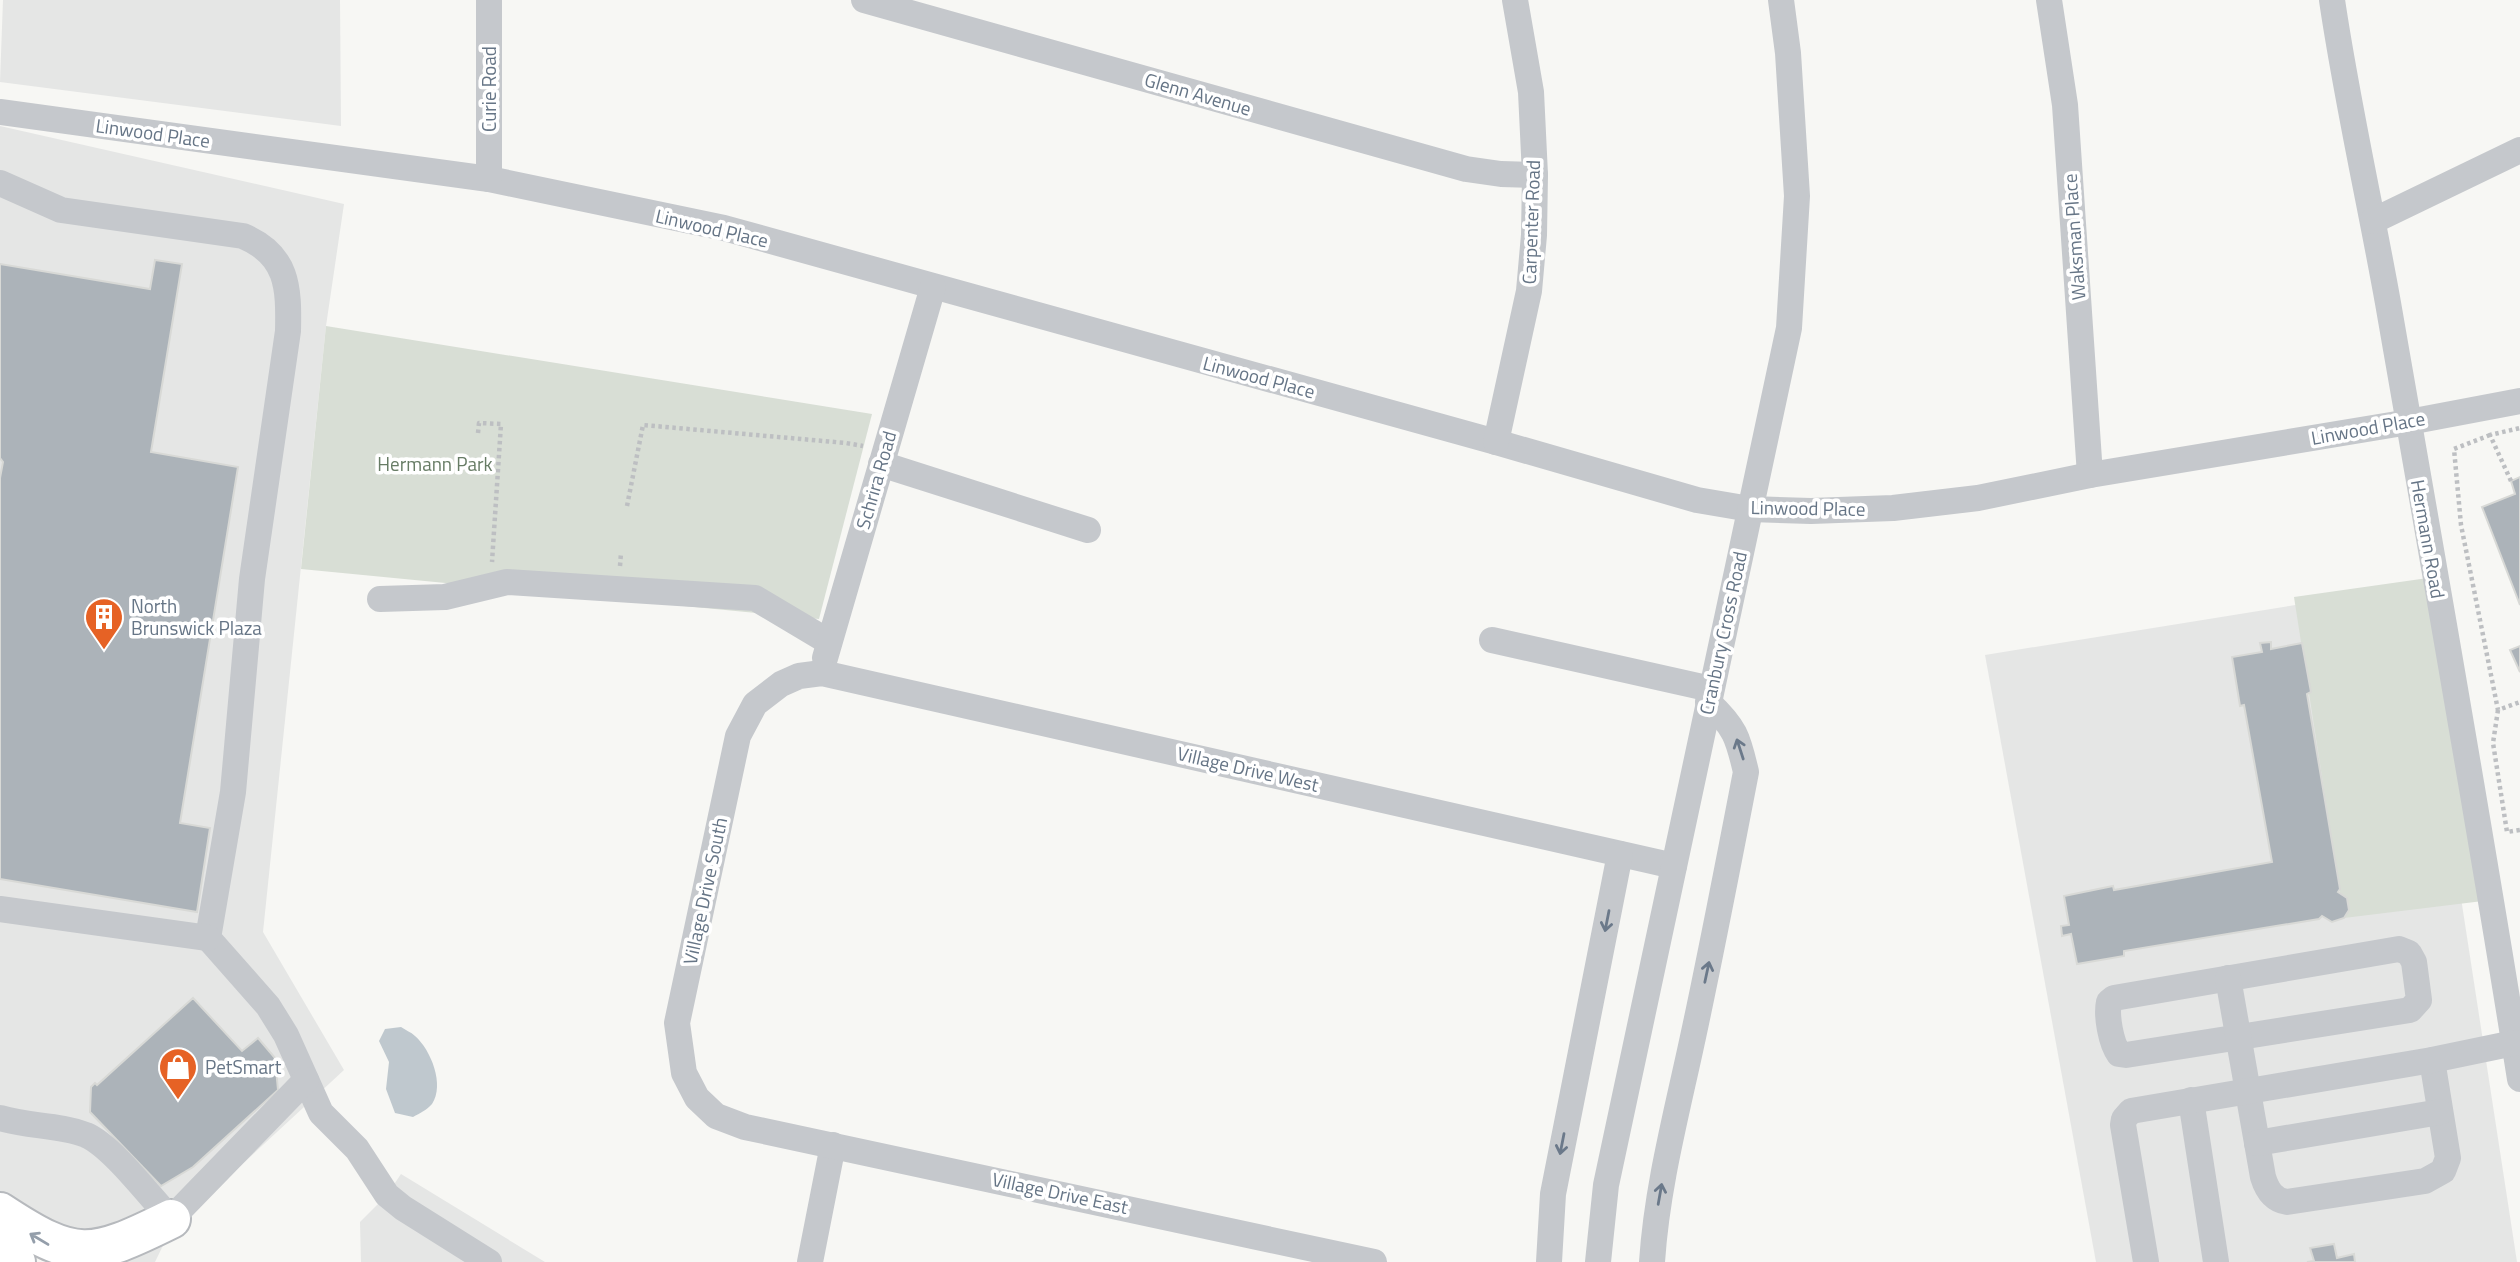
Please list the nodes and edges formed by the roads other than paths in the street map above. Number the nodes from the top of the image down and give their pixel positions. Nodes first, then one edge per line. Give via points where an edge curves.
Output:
1 (489, 0) edge
2 (864, 0) edge
3 (1515, 0) edge
4 (1780, 0) edge
5 (2049, 0) edge
6 (2332, 0) edge
7 (0, 111) edge
8 (2520, 150) edge
9 (1535, 175) junction
10 (489, 179) junction
11 (0, 183) edge
12 (2373, 221) junction
13 (933, 287) junction
14 (2520, 401) edge
15 (2409, 422) junction
16 (1496, 442) junction
17 (871, 461) junction
18 (2090, 475) junction
19 (1750, 509) junction
20 (1088, 530) dead end
21 (380, 599) dead end
22 (1492, 639) dead end
23 (829, 642) junction
24 (821, 673) junction
25 (1710, 696) junction
26 (1620, 854) junction
27 (1674, 866) junction
28 (0, 909) edge
29 (208, 938) junction
30 (2228, 978) junction
31 (2239, 1038) junction
32 (2514, 1043) junction
33 (2432, 1060) junction
34 (2520, 1079) edge
35 (306, 1080) junction
36 (2248, 1091) junction
37 (2191, 1100) junction
38 (2440, 1112) junction
39 (0, 1118) edge
40 (745, 1127) joint
41 (2257, 1143) junction
42 (832, 1145) junction
43 (0, 1212) edge
44 (171, 1219) junction
45 (0, 1245) edge
46 (16, 1262) edge
47 (140, 1262) edge
48 (489, 1262) edge
49 (810, 1262) edge
50 (1374, 1262) edge
51 (1549, 1262) edge
52 (1598, 1262) edge
53 (1652, 1262) edge
54 (2146, 1262) edge
55 (2216, 1262) edge

1 - 10 street, Curie Road
2 - 9 street, Glenn Avenue via 1466,169
3 - 9 street, Carpenter Road via 1531,92
4 - 19 street, Cranbury Cross Road via 1797,196 1788,328
5 - 18 street, Waksman Place via 2065,105
6 - 12 street, Hermann Road
7 - 10 street, Linwood Place
8 - 12 street
9 - 16 street, Carpenter Road via 1530,291
10 - 13 street, Linwood Place via 724,228
11 - 29 street via 61,210 243,236 262,244 275,257 284,278 288,331 252,579 233,792
12 - 15 street, Hermann Road
13 - 16 street, Linwood Place
13 - 17 street, Schrira Road
14 - 15 street, Linwood Place
15 - 18 street, Linwood Place
15 - 32 street, Hermann Road
16 - 19 street, Linwood Place via 1697,500
17 - 20 street
17 - 23 street, Schrira Road
18 - 19 street, Linwood Place via 1978,498 1893,508
19 - 25 street, Cranbury Cross Road
21 - 23 street via 445,597 507,582 755,598
22 - 25 street
23 - 24 street, Schrira Road
24 - 26 street, Village Drive West
24 - 40 street, Village Drive South via 799,676 772,691 755,704 738,736 677,1023 684,1073 697,1098 716,1116
25 - 27 street, Cranbury Cross Road
53 -> 25 street via 1663,1175 1746,772 1729,721
26 - 27 street, Village Drive West
26 -> 51 street via 1552,1194
27 - 52 street, Cranbury Cross Road via 1606,1185
28 - 29 street
29 - 35 street via 268,1006
30 - 31 street
30 - 31 street via 2115,998 2107,1009 2114,1046 2123,1056
30 - 31 street via 2399,949 2409,953 2414,962 2419,1000 2410,1010
31 - 36 street
32 - 33 street
32 - 34 street, Hermann Road
33 - 36 street
33 - 38 street
35 - 44 street
35 - 48 street via 321,1112 357,1149 387,1195
36 - 37 street
36 - 41 street
37 - 54 street via 2136,1109 2124,1119
37 - 55 street
38 - 41 street
38 - 41 street via 2447,1166 2425,1181 2280,1201 2265,1184
39 - 44 street via 88,1136 108,1151
40 - 42 street, Village Drive East
42 - 49 street
42 - 50 street, Village Drive East
44 -> 43 highway via 111,1248 74,1252 53,1247
44 - 47 highway
45 - 46 highway

